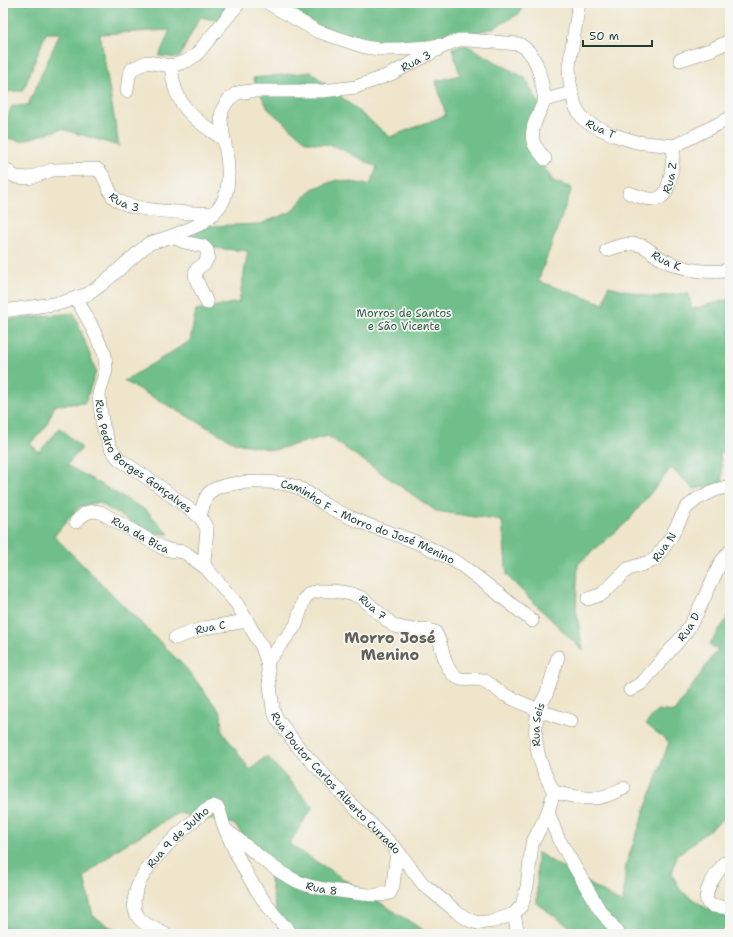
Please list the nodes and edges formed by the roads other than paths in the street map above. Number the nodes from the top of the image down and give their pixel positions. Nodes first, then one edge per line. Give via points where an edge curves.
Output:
1 (239, 3) edge
2 (268, 3) edge
3 (579, 3) edge
4 (730, 41) edge
5 (450, 43) junction
6 (680, 60) dead end
7 (170, 66) junction
8 (128, 91) dead end
9 (571, 92) junction
10 (545, 100) junction
11 (730, 118) edge
12 (224, 140) junction
13 (674, 146) junction
14 (545, 159) dead end
15 (3, 167) edge
16 (629, 193) dead end
17 (213, 214) junction
18 (172, 236) junction
19 (607, 250) dead end
20 (730, 270) edge
21 (76, 298) junction
22 (207, 303) dead end
23 (3, 310) edge
24 (730, 486) edge
25 (200, 517) junction
26 (76, 522) dead end
27 (730, 551) edge
28 (206, 568) junction
29 (588, 599) dead end
30 (247, 621) junction
31 (532, 621) dead end
32 (175, 638) dead end
33 (558, 657) dead end
34 (267, 662) junction
35 (630, 690) dead end
36 (538, 711) junction
37 (571, 721) dead end
38 (624, 788) dead end
39 (554, 792) junction
40 (548, 812) junction
41 (225, 829) junction
42 (397, 850) junction
43 (724, 862) dead end
44 (730, 908) edge
45 (514, 914) junction
46 (730, 931) edge
47 (165, 934) edge
48 (292, 934) edge
49 (518, 934) edge
50 (619, 934) edge
51 (727, 934) edge

1 - 7 street via 196,55 187,61
2 - 5 street via 317,31 365,47 399,49
3 - 9 street, Rua T via 569,66
4 - 6 street
5 - 10 street, Rua 3 via 468,40 519,44 525,47 534,58
5 - 12 street, Rua 3 via 391,74 356,87 323,91 237,93 229,99 222,110
7 - 8 street via 147,62 132,68
7 - 12 street via 176,90 187,110 197,121
9 - 10 street
9 - 13 street, Rua T via 575,106 583,119 592,125 636,142
10 - 14 street via 537,116 532,136
11 - 13 street
12 - 17 street, Rua 3 via 228,162 227,188 224,201
13 - 16 street, Rua Z via 669,186 664,196 649,199
15 - 17 street, Rua 3 via 16,177 29,178 52,170 97,169 103,175 111,194 121,202 152,209
17 - 18 street via 201,224
18 - 21 street via 148,244 101,285
18 - 22 street via 184,242 204,246 207,250 208,257 205,263 195,273
19 - 20 street, Rua K via 633,244 643,246 664,260 694,270
21 - 23 street via 41,306
21 - 25 street, Rua Pedro Borges Gonçalves via 105,355 106,370 99,394 103,426 110,448 119,459
24 - 29 street, Rua N via 697,498 686,508 671,537 656,558 628,569 602,594
25 - 28 street, Rua Pedro Borges Gonçalves via 206,530
25 - 31 street, Caminho F - Morro do José Menino via 207,497 216,489 232,484 255,482 288,484 356,520 430,548 464,567
26 - 28 street, Rua da Bica via 88,512 100,512 163,548 184,552
27 - 35 street, Rua D via 721,562 686,632 642,683
28 - 30 street, Rua Doutor Carlos Alberto Currado via 237,604
30 - 32 street, Rua C via 204,628
30 - 34 street, Rua Doutor Carlos Alberto Currado via 262,647
33 - 36 street, Rua Seis
34 - 36 street, Rua 7 via 296,625 301,604 307,595 319,591 352,594 362,598 394,626 435,632 449,669 457,678 484,681
34 - 42 street, Rua Doutor Carlos Alberto Currado via 273,709 277,719 299,748
36 - 37 street, Rua 7
36 - 39 street, Rua Seis via 538,758
38 - 39 street via 594,798
39 - 40 street
40 - 45 street via 532,844 527,887 522,905
40 - 50 street via 558,838 599,909
41 - 42 street, Rua 8 via 257,856 292,879 321,889 381,895 390,893 394,886
41 - 47 street, Rua 9 de Julho via 218,808 212,807 162,849 149,867 136,891 133,903 140,920
41 - 48 street, Rua 9 de Julho via 258,893
42 - 45 street, Rua Doutor Carlos Alberto Currado via 423,884 469,920 478,923 494,921
43 - 44 street via 710,884 706,897 708,903 713,906
45 - 49 street
46 - 51 street

